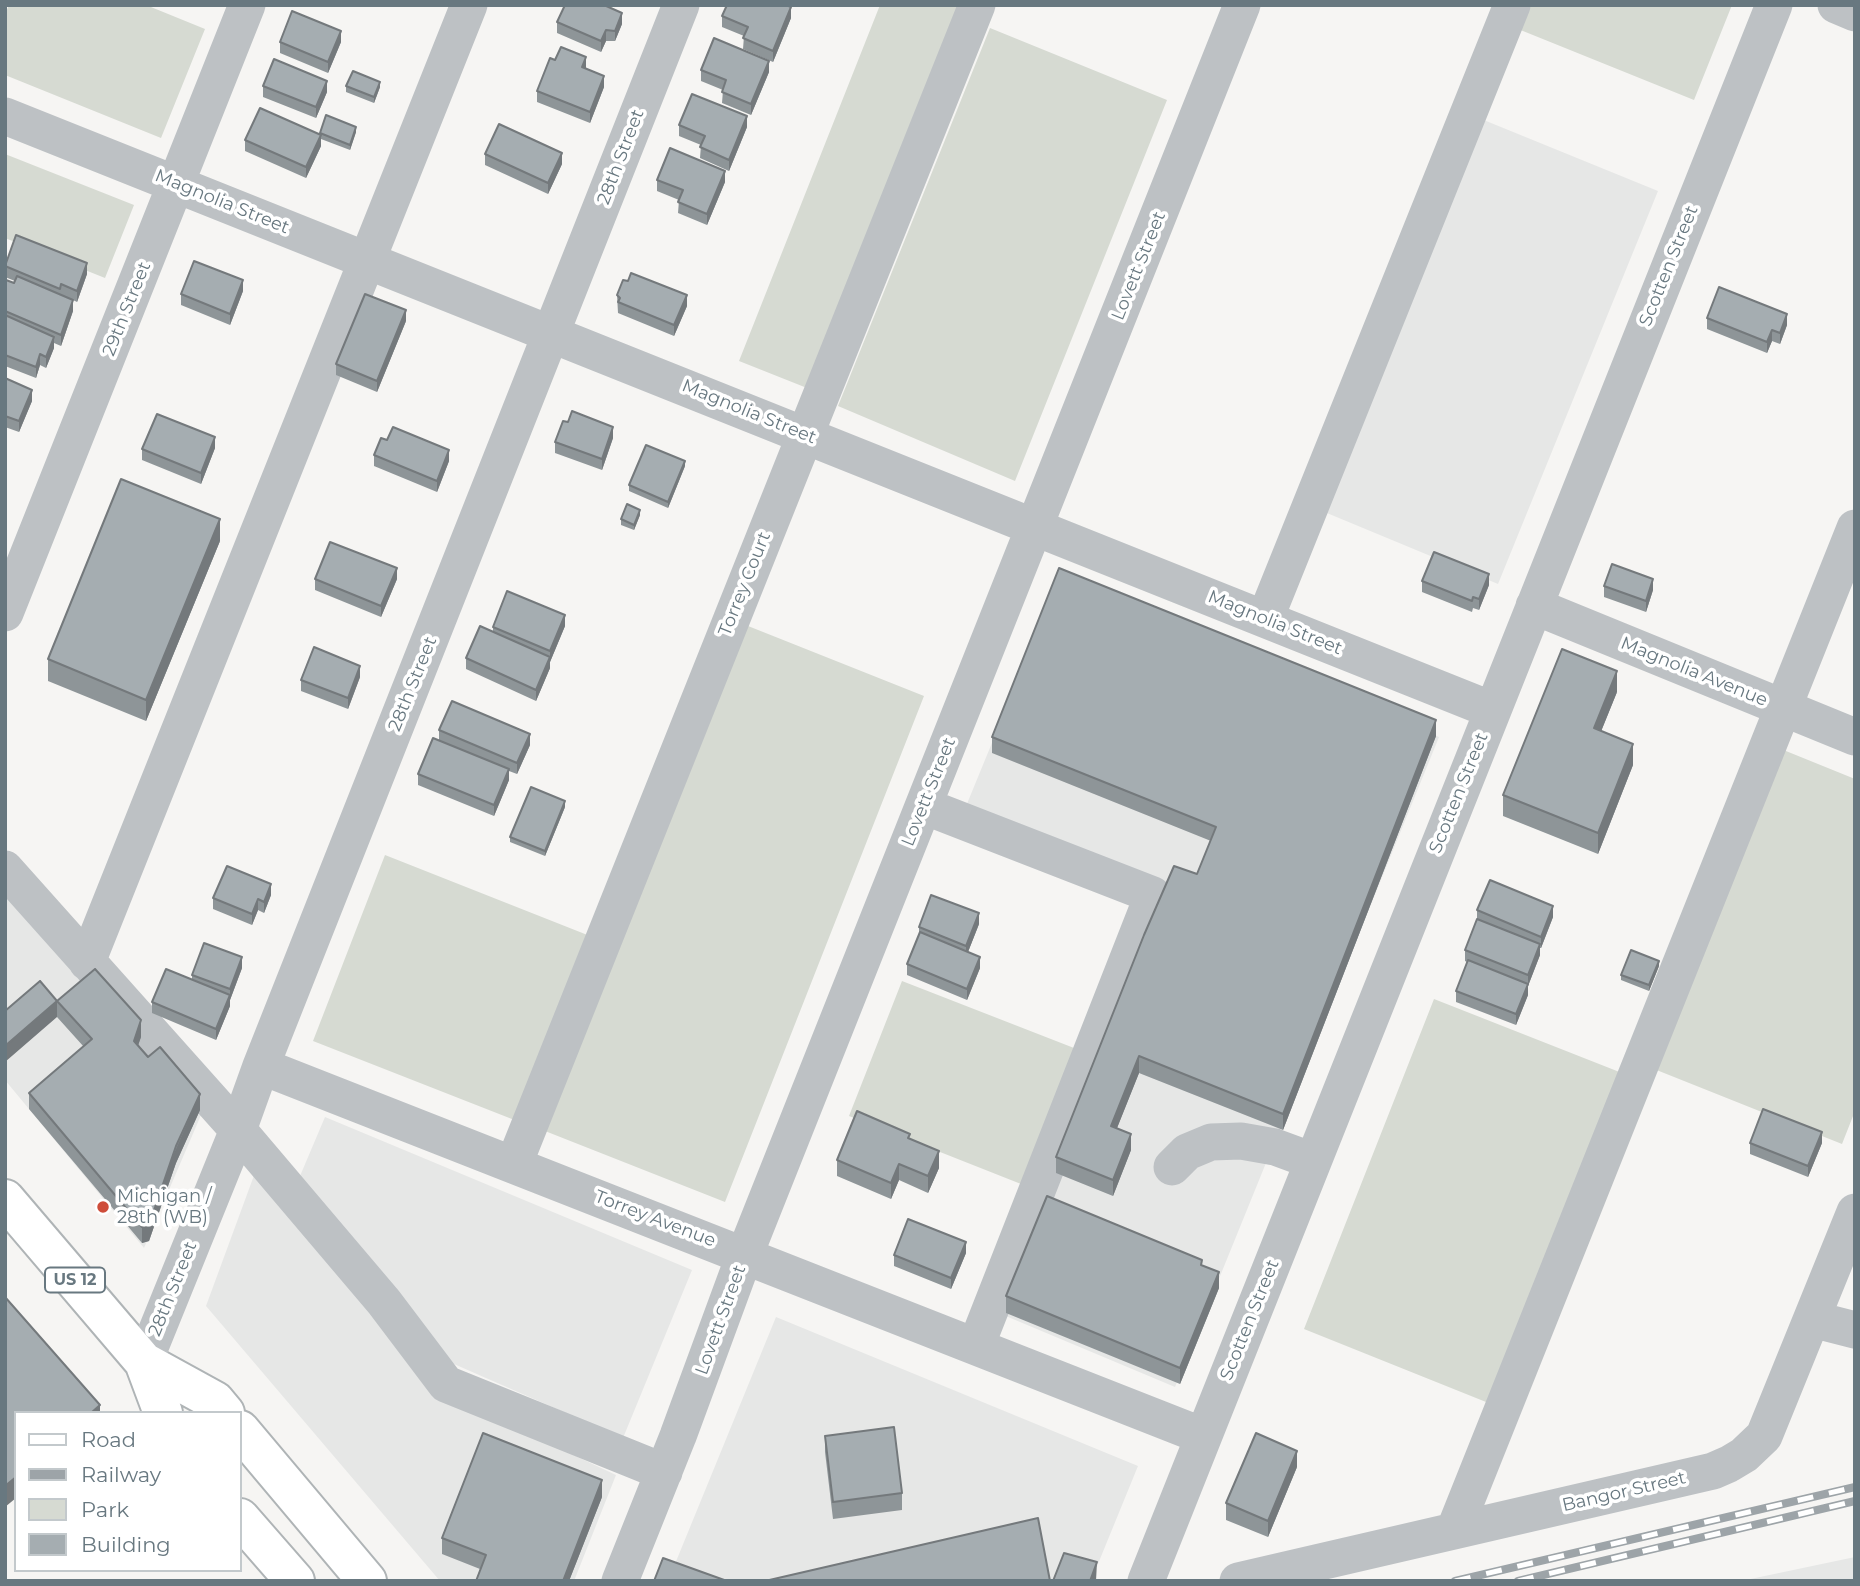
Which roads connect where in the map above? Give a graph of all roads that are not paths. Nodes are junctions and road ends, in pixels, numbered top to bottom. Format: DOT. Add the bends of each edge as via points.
graph roads {
  1 [pos="247,5"];
  2 [pos="469,5"];
  3 [pos="681,5"];
  4 [pos="977,5"];
  5 [pos="1242,5"];
  6 [pos="1512,5"];
  7 [pos="1774,5"];
  8 [pos="1836,5"];
  9 [pos="1855,13"];
  10 [pos="5,116"];
  11 [pos="177,184"];
  12 [pos="368,260"];
  13 [pos="552,333"];
  14 [pos="804,434"];
  15 [pos="1035,526"];
  16 [pos="1855,527"];
  17 [pos="1534,606"];
  18 [pos="5,613"];
  19 [pos="1265,619"];
  20 [pos="1784,708"];
  21 [pos="1492,710"];
  22 [pos="1855,737"];
  23 [pos="924,806"];
  24 [pos="5,869"];
  25 [pos="87,962"];
  26 [pos="261,1066"];
  27 [pos="238,1130"];
  28 [pos="1313,1161"];
  29 [pos="514,1164"];
  30 [pos="1172,1167"];
  31 [pos="5,1199"];
  32 [pos="1855,1212"];
  33 [pos="745,1254"];
  34 [pos="1812,1319"];
  35 [pos="1855,1330"];
  36 [pos="976,1346"];
  37 [pos="144,1362"];
  38 [pos="162,1411"];
  39 [pos="223,1411"];
  40 [pos="242,1432"];
  41 [pos="1203,1436"];
  42 [pos="664,1472"];
  43 [pos="242,1520"];
  44 [pos="1454,1531"];
  45 [pos="295,1581"];
  46 [pos="368,1581"];
  47 [pos="620,1581"];
  48 [pos="1146,1581"];
  49 [pos="1238,1581"];
  1 -- 11 [label="street, 29th Street"];
  2 -- 12 [label="street"];
  3 -- 13 [label="street, 28th Street"];
  4 -- 14 [label="street, Torrey Court"];
  5 -- 15 [label="street, Lovett Street"];
  6 -- 19 [label="street"];
  7 -- 17 [label="street, Scotten Street"];
  8 -- 9 [label="street"];
  10 -- 11 [label="street, Magnolia Street"];
  11 -- 12 [label="street, Magnolia Street"];
  11 -- 18 [label="street, 29th Street"];
  12 -- 13 [label="street, Magnolia Street"];
  12 -- 25 [label="street"];
  13 -- 14 [label="street, Magnolia Street"];
  13 -- 26 [label="street, 28th Street"];
  14 -- 15 [label="street, Magnolia Street"];
  14 -- 29 [label="street, Torrey Court"];
  15 -- 19 [label="street, Magnolia Street"];
  15 -- 23 [label="street, Lovett Street"];
  16 -- 20 [label="street"];
  17 -- 20 [label="street, Magnolia Avenue"];
  17 -- 21 [label="street, Scotten Street"];
  19 -- 21 [label="street, Magnolia Street"];
  20 -- 22 [label="street, Magnolia Avenue"];
  20 -- 44 [label="street"];
  21 -- 28 [label="street, Scotten Street"];
  23 -- 33 [label="street, Lovett Street"];
  23 -- 36 [label="street" via="1153,895"];
  24 -- 25 [label="street"];
  25 -- 27 [label="street"];
  26 -- 27 [label="street, 28th Street"];
  26 -- 29 [label="street, Torrey Avenue"];
  27 -- 37 [label="street, 28th Street"];
  27 -- 42 [label="street" via="384,1302 446,1384"];
  28 -- 30 [label="street" via="1275,1147 1211,1142 1187,1152"];
  28 -- 41 [label="street, Scotten Street"];
  29 -- 33 [label="street, Torrey Avenue"];
  31 -- 37 [label="main road, US 12"];
  32 -- 34 [label="street, Bangor Street"];
  33 -- 36 [label="street, Torrey Avenue"];
  33 -- 42 [label="street, Lovett Street"];
  34 -- 35 [label="street"];
  34 -- 44 [label="street, Bangor Street" via="1764,1436 1729,1464"];
  36 -- 41 [label="street, Torrey Avenue"];
  37 -- 38 [label="main road, US 12"];
  37 -- 39 [label="main road, US 12" via="215,1401"];
  40 -- 46 [label="main road"];
  41 -- 48 [label="street, Scotten Street"];
  42 -- 47 [label="street, Lovett Street"];
  43 -- 45 [label="main road"];
  44 -- 49 [label="street, Bangor Street"];
}
